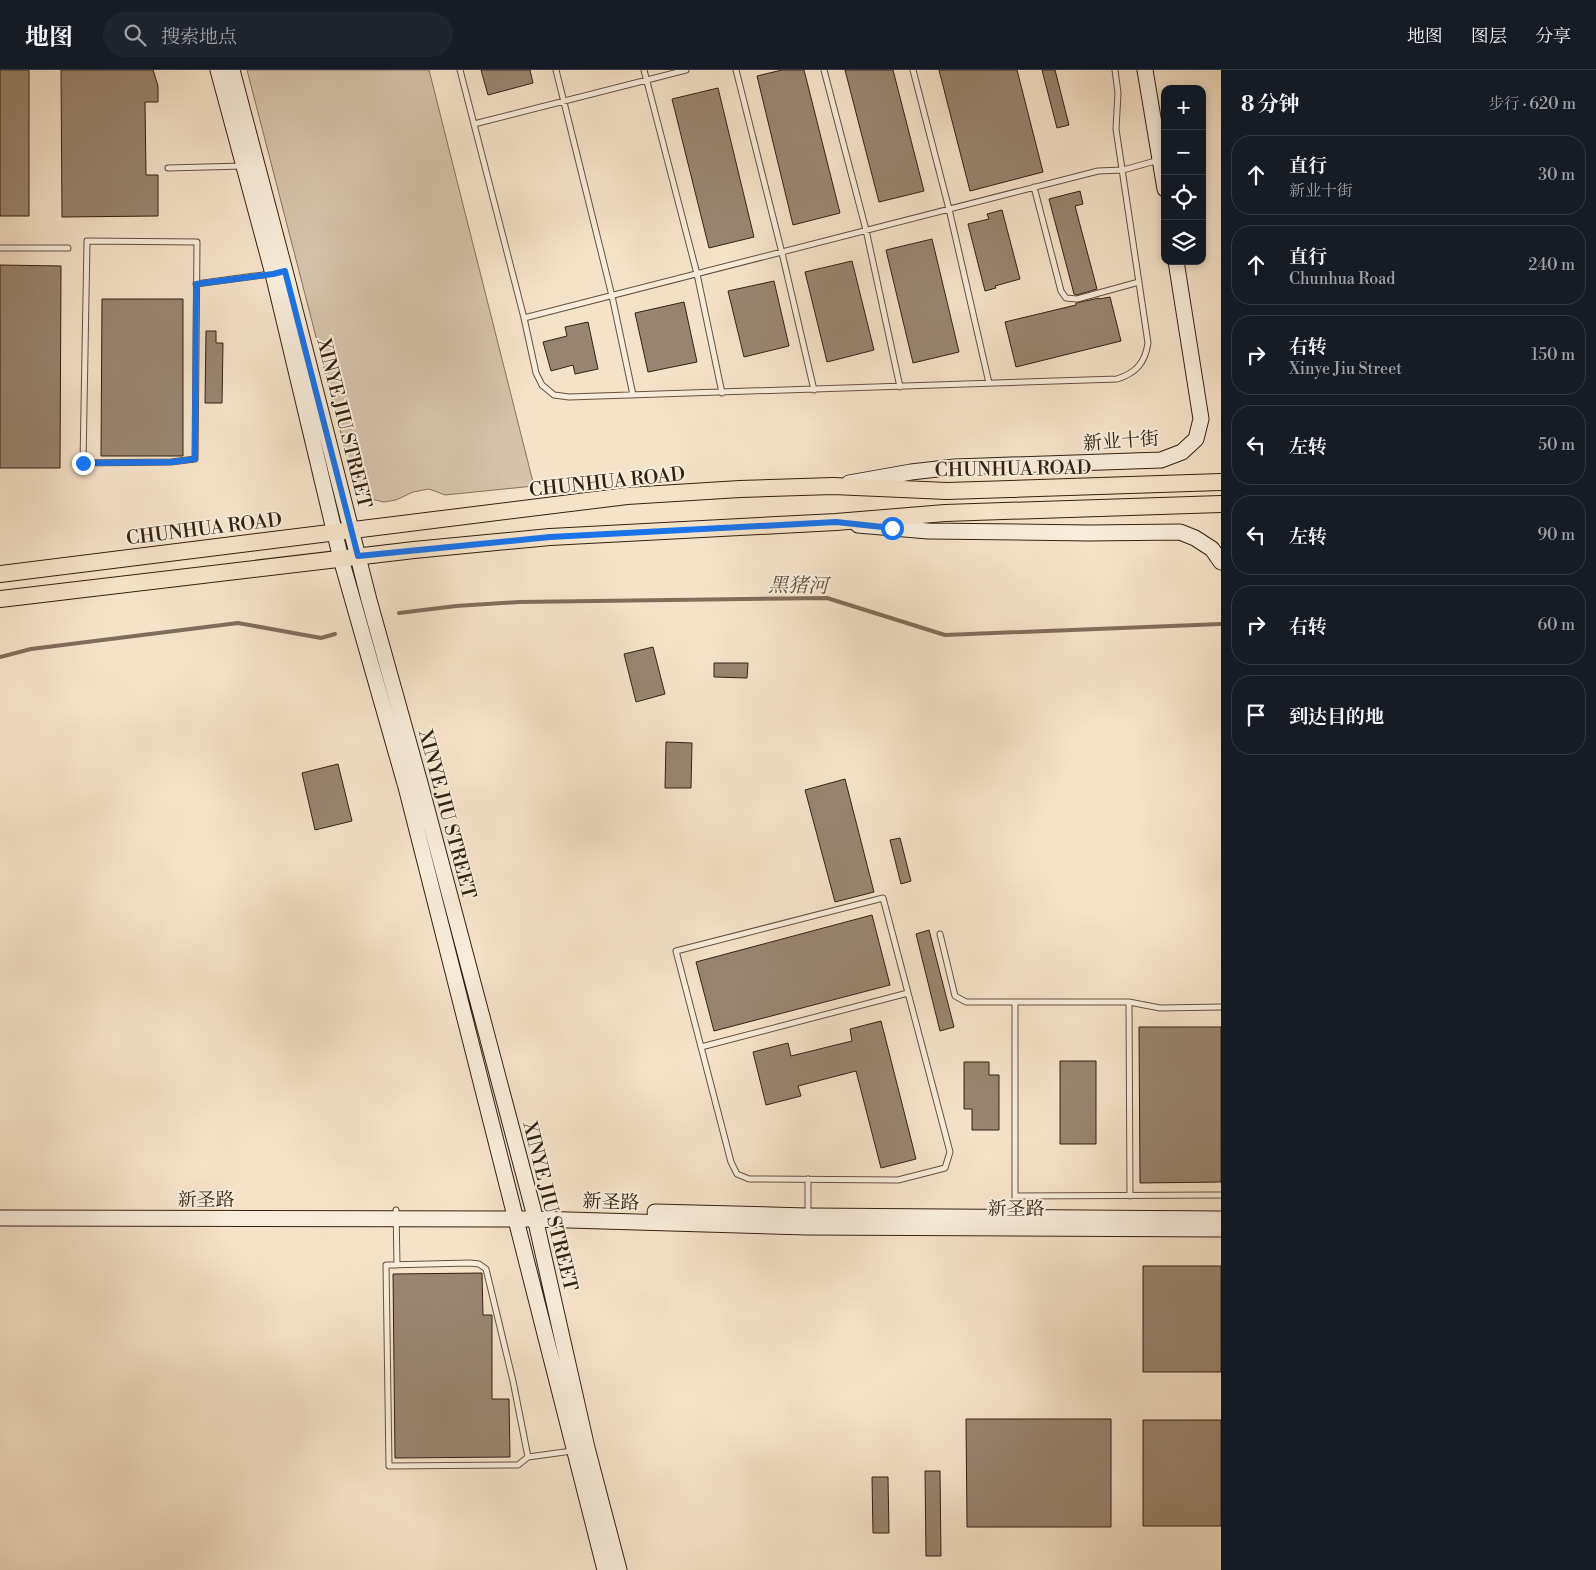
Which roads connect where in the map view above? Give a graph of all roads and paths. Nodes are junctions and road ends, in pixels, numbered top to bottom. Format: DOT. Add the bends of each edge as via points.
graph roads {
  1 [pos="218,70"];
  2 [pos="232,70"];
  3 [pos="460,70"];
  4 [pos="556,70"];
  5 [pos="644,70"];
  6 [pos="686,70"];
  7 [pos="736,70"];
  8 [pos="824,70"];
  9 [pos="913,70"];
  10 [pos="1115,70"];
  11 [pos="1145,70"];
  12 [pos="647,80"];
  13 [pos="564,101"];
  14 [pos="474,124"];
  15 [pos="1160,160"];
  16 [pos="249,164"];
  17 [pos="168,168"];
  18 [pos="1124,170"];
  19 [pos="1163,175"];
  20 [pos="1034,187"];
  21 [pos="949,209"];
  22 [pos="866,230"];
  23 [pos="0,248"];
  24 [pos="68,248"];
  25 [pos="782,253"];
  26 [pos="1177,265"];
  27 [pos="279,272"];
  28 [pos="697,274"];
  29 [pos="1140,282"];
  30 [pos="196,284"];
  31 [pos="612,296"];
  32 [pos="524,318"];
  33 [pos="989,383"];
  34 [pos="900,386"];
  35 [pos="814,390"];
  36 [pos="722,393"];
  37 [pos="633,395"];
  38 [pos="1221,482"];
  39 [pos="833,486"];
  40 [pos="1221,504"];
  41 [pos="836,522"];
  42 [pos="352,530"];
  43 [pos="335,532"];
  44 [pos="358,556"];
  45 [pos="342,559"];
  46 [pos="1221,562"];
  47 [pos="0,574"];
  48 [pos="0,599"];
  49 [pos="940,934"];
  50 [pos="908,993"];
  51 [pos="1014,1002"];
  52 [pos="1129,1002"];
  53 [pos="1221,1007"];
  54 [pos="701,1046"];
  55 [pos="808,1179"];
  56 [pos="1221,1195"];
  57 [pos="1015,1196"];
  58 [pos="1130,1196"];
  59 [pos="0,1209"];
  60 [pos="515,1214"];
  61 [pos="534,1214"];
  62 [pos="397,1215"];
  63 [pos="0,1218"];
  64 [pos="1221,1219"];
  65 [pos="808,1222"];
  66 [pos="1015,1223"];
  67 [pos="1221,1229"];
  68 [pos="397,1265"];
  69 [pos="581,1449"];
  70 [pos="528,1457"];
  71 [pos="605,1570"];
  72 [pos="619,1570"];
  1 -- 16 [label="street, XINYE JIU STREET"];
  2 -- 16 [label="street, XINYE JIU STREET"];
  3 -- 14 [label="lane"];
  4 -- 13 [label="lane"];
  5 -- 12 [label="lane"];
  6 -- 12 [label="lane"];
  7 -- 25 [label="lane"];
  8 -- 22 [label="lane"];
  9 -- 21 [label="lane"];
  10 -- 18 [label="lane" via="1118,93 1116,129"];
  11 -- 15 [label="street"];
  12 -- 13 [label="lane"];
  12 -- 28 [label="lane"];
  13 -- 14 [label="lane"];
  13 -- 31 [label="lane"];
  14 -- 32 [label="lane"];
  15 -- 18 [label="lane"];
  15 -- 19 [label="street"];
  16 -- 17 [label="lane"];
  16 -- 27 [label="street, XINYE JIU STREET"];
  18 -- 20 [label="lane" via="1098,171"];
  18 -- 29 [label="lane"];
  20 -- 21 [label="lane"];
  20 -- 29 [label="lane" via="1061,291 1066,298 1077,299"];
  21 -- 22 [label="lane"];
  21 -- 33 [label="lane"];
  22 -- 25 [label="lane"];
  22 -- 34 [label="lane"];
  23 -- 24 [label="lane"];
  25 -- 28 [label="lane"];
  25 -- 35 [label="lane"];
  26 -- 39 [label="street, 新业十街" via="1201,419 1196,439 1182,452 1161,460 954,467"];
  27 -- 30 [label="lane"];
  27 -- 42 [label="street, XINYE JIU STREET"];
  27 -- 43 [label="street, XINYE JIU STREET"];
  28 -- 31 [label="lane"];
  28 -- 36 [label="lane"];
  29 -- 33 [label="lane" via="1148,343 1140,366 1129,375 1117,379"];
  30 -- 30 [label="lane" via="197,242 87,241 83,463 195,459"];
  31 -- 32 [label="lane"];
  31 -- 37 [label="lane"];
  32 -- 37 [label="lane" via="536,373 542,385 554,394 569,397"];
  33 -- 34 [label="lane"];
  34 -- 35 [label="lane"];
  35 -- 36 [label="lane"];
  36 -- 37 [label="lane"];
  38 -- 39 [label="main road, CHUNHUA ROAD" via="947,491"];
  39 -- 42 [label="main road, CHUNHUA ROAD" via="627,496"];
  40 -- 41 [label="main road" via="945,513"];
  41 -- 44 [label="main road" via="550,537"];
  41 -- 46 [label="street" via="928,531 1180,532 1212,548"];
  42 -- 43 [label="main road, CHUNHUA ROAD"];
  42 -- 44 [label="street, XINYE JIU STREET"];
  43 -- 45 [label="street, XINYE JIU STREET"];
  43 -- 47 [label="main road, CHUNHUA ROAD"];
  44 -- 45 [label="main road"];
  44 -- 61 [label="street, XINYE JIU STREET"];
  45 -- 48 [label="main road"];
  45 -- 60 [label="street, XINYE JIU STREET" via="406,787"];
  49 -- 51 [label="lane" via="955,996 966,1002"];
  50 -- 54 [label="lane"];
  50 -- 54 [label="lane" via="883,898 676,951"];
  50 -- 55 [label="lane" via="950,1152 945,1168 898,1180"];
  51 -- 52 [label="lane"];
  51 -- 57 [label="lane"];
  52 -- 53 [label="lane" via="1160,1008"];
  52 -- 58 [label="lane"];
  54 -- 55 [label="lane" via="731,1162 737,1174 749,1178"];
  55 -- 65 [label="lane"];
  56 -- 58 [label="lane"];
  57 -- 58 [label="lane"];
  57 -- 66 [label="lane"];
  59 -- 62 [label="street, 新圣路"];
  60 -- 61 [label="street, 新圣路"];
  60 -- 62 [label="street, 新圣路"];
  60 -- 69 [label="street, XINYE JIU STREET"];
  61 -- 65 [label="street, 新圣路"];
  61 -- 69 [label="street, XINYE JIU STREET"];
  62 -- 63 [label="street, 新圣路"];
  62 -- 68 [label="lane"];
  64 -- 66 [label="street, 新圣路"];
  65 -- 66 [label="street, 新圣路"];
  66 -- 67 [label="street, 新圣路"];
  68 -- 70 [label="lane" via="470,1263 486,1269 514,1381"];
  68 -- 70 [label="lane" via="386,1265 389,1466 518,1465"];
  69 -- 70 [label="lane"];
  69 -- 71 [label="street, XINYE JIU STREET"];
  69 -- 72 [label="street, XINYE JIU STREET"];
}
